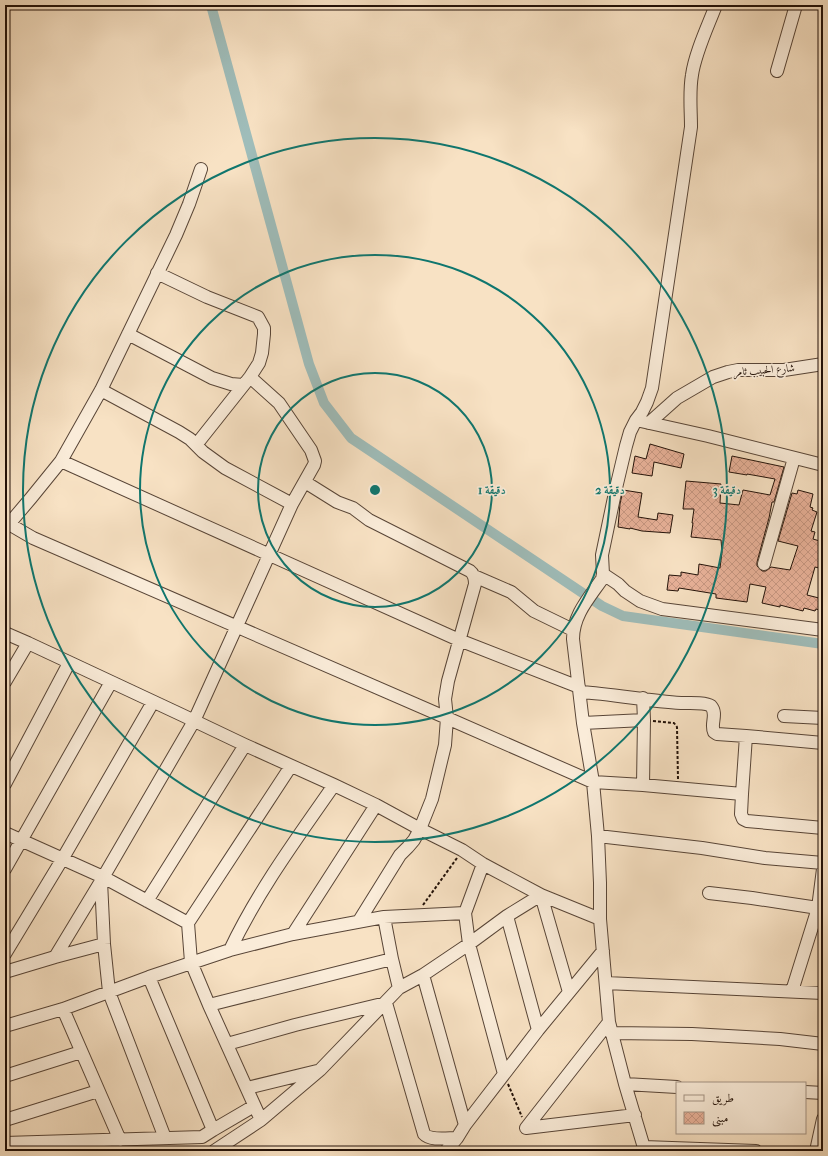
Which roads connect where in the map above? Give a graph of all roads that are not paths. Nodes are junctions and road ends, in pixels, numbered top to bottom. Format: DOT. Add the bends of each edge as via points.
graph roads {
  1 [pos="716,5"];
  2 [pos="796,5"];
  3 [pos="777,71"];
  4 [pos="201,169"];
  5 [pos="157,273"];
  6 [pos="128,334"];
  7 [pos="823,364"];
  8 [pos="247,381"];
  9 [pos="101,390"];
  10 [pos="636,420"];
  11 [pos="649,423"];
  12 [pos="196,445"];
  13 [pos="794,458"];
  14 [pos="60,461"];
  15 [pos="823,465"];
  16 [pos="304,482"];
  17 [pos="292,504"];
  18 [pos="7,525"];
  19 [pos="269,554"];
  20 [pos="764,564"];
  21 [pos="474,576"];
  22 [pos="603,576"];
  23 [pos="237,627"];
  24 [pos="573,630"];
  25 [pos="823,630"];
  26 [pos="5,633"];
  27 [pos="459,640"];
  28 [pos="28,643"];
  29 [pos="68,663"];
  30 [pos="5,682"];
  31 [pos="110,682"];
  32 [pos="580,690"];
  33 [pos="642,698"];
  34 [pos="153,702"];
  35 [pos="784,716"];
  36 [pos="447,718"];
  37 [pos="823,718"];
  38 [pos="644,720"];
  39 [pos="194,721"];
  40 [pos="583,723"];
  41 [pos="746,736"];
  42 [pos="823,743"];
  43 [pos="245,745"];
  44 [pos="291,766"];
  45 [pos="593,782"];
  46 [pos="5,784"];
  47 [pos="334,785"];
  48 [pos="643,785"];
  49 [pos="742,794"];
  50 [pos="376,806"];
  51 [pos="823,828"];
  52 [pos="420,829"];
  53 [pos="5,833"];
  54 [pos="598,836"];
  55 [pos="22,840"];
  56 [pos="63,858"];
  57 [pos="823,863"];
  58 [pos="484,864"];
  59 [pos="5,869"];
  60 [pos="823,869"];
  61 [pos="102,879"];
  62 [pos="709,893"];
  63 [pos="541,895"];
  64 [pos="147,901"];
  65 [pos="818,908"];
  66 [pos="465,913"];
  67 [pos="507,916"];
  68 [pos="384,917"];
  69 [pos="600,919"];
  70 [pos="359,921"];
  71 [pos="188,923"];
  72 [pos="293,934"];
  73 [pos="104,944"];
  74 [pos="469,944"];
  75 [pos="230,950"];
  76 [pos="603,951"];
  77 [pos="5,954"];
  78 [pos="55,957"];
  79 [pos="392,959"];
  80 [pos="191,962"];
  81 [pos="5,972"];
  82 [pos="423,975"];
  83 [pos="149,977"];
  84 [pos="606,983"];
  85 [pos="399,988"];
  86 [pos="792,991"];
  87 [pos="109,992"];
  88 [pos="569,992"];
  89 [pos="823,993"];
  90 [pos="386,1003"];
  91 [pos="209,1005"];
  92 [pos="63,1009"];
  93 [pos="5,1026"];
  94 [pos="610,1028"];
  95 [pos="538,1030"];
  96 [pos="226,1044"];
  97 [pos="823,1044"];
  98 [pos="81,1052"];
  99 [pos="320,1070"];
  100 [pos="504,1074"];
  101 [pos="5,1076"];
  102 [pos="625,1084"];
  103 [pos="676,1087"];
  104 [pos="247,1088"];
  105 [pos="98,1091"];
  106 [pos="806,1092"];
  107 [pos="823,1093"];
  108 [pos="254,1106"];
  109 [pos="635,1115"];
  110 [pos="823,1119"];
  111 [pos="5,1120"];
  112 [pos="261,1120"];
  113 [pos="464,1125"];
  114 [pos="213,1130"];
  115 [pos="202,1137"];
  116 [pos="165,1138"];
  117 [pos="457,1138"];
  118 [pos="120,1140"];
  119 [pos="5,1143"];
  120 [pos="645,1149"];
  121 [pos="208,1151"];
  122 [pos="214,1151"];
  123 [pos="446,1151"];
  124 [pos="756,1151"];
  125 [pos="816,1151"];
  1 -- 10 [label="street" via="694,64 690,99 691,127 652,388 645,407"];
  2 -- 3 [label="street"];
  4 -- 5 [label="street" via="176,235"];
  5 -- 6 [label="street"];
  5 -- 8 [label="street" via="258,318 264,328 262,353 259,363"];
  6 -- 8 [label="street" via="212,378 231,384"];
  6 -- 9 [label="street"];
  7 -- 11 [label="street, شارع الحبيب ثامر" via="784,370 738,370 713,377 677,398"];
  8 -- 12 [label="street"];
  8 -- 16 [label="street" via="279,403 311,450 314,465"];
  9 -- 12 [label="street" via="160,421"];
  9 -- 14 [label="street"];
  10 -- 11 [label="street"];
  10 -- 22 [label="street" via="626,446 602,554"];
  11 -- 13 [label="street"];
  12 -- 17 [label="street" via="224,468"];
  13 -- 15 [label="street"];
  13 -- 20 [label="street"];
  14 -- 18 [label="street"];
  14 -- 19 [label="street"];
  16 -- 17 [label="street"];
  16 -- 21 [label="street" via="337,502 353,508 369,520 470,571"];
  17 -- 19 [label="street"];
  18 -- 23 [label="street"];
  19 -- 23 [label="street"];
  19 -- 27 [label="street"];
  21 -- 24 [label="street" via="511,592 534,611"];
  21 -- 27 [label="street" via="475,584"];
  22 -- 24 [label="street" via="581,610"];
  22 -- 25 [label="street" via="640,601 662,609"];
  23 -- 36 [label="street"];
  23 -- 39 [label="street"];
  24 -- 32 [label="street"];
  26 -- 28 [label="street"];
  27 -- 32 [label="street"];
  27 -- 36 [label="street" via="446,694"];
  28 -- 29 [label="street"];
  28 -- 30 [label="street"];
  29 -- 31 [label="street"];
  29 -- 46 [label="street"];
  31 -- 34 [label="street"];
  31 -- 55 [label="street"];
  32 -- 33 [label="street"];
  32 -- 40 [label="street"];
  33 -- 38 [label="street"];
  33 -- 41 [label="street" via="708,704 714,711 714,732"];
  34 -- 39 [label="street"];
  34 -- 56 [label="street"];
  35 -- 37 [label="street"];
  36 -- 45 [label="street"];
  36 -- 52 [label="street" via="439,773"];
  38 -- 40 [label="street"];
  38 -- 48 [label="street"];
  39 -- 43 [label="street"];
  39 -- 61 [label="street"];
  40 -- 45 [label="street"];
  41 -- 42 [label="street"];
  41 -- 49 [label="street"];
  43 -- 44 [label="street"];
  43 -- 64 [label="street"];
  44 -- 47 [label="street"];
  44 -- 71 [label="street"];
  45 -- 48 [label="street"];
  45 -- 54 [label="street"];
  47 -- 50 [label="street"];
  47 -- 75 [label="street" via="244,920"];
  48 -- 49 [label="street"];
  49 -- 51 [label="street" via="743,820"];
  50 -- 52 [label="street"];
  50 -- 72 [label="street"];
  52 -- 58 [label="street"];
  52 -- 70 [label="street" via="400,855"];
  53 -- 55 [label="street"];
  54 -- 57 [label="street"];
  54 -- 69 [label="street"];
  55 -- 56 [label="street"];
  55 -- 59 [label="street"];
  56 -- 61 [label="street"];
  56 -- 77 [label="street"];
  58 -- 63 [label="street"];
  58 -- 66 [label="street"];
  60 -- 65 [label="street"];
  61 -- 64 [label="street"];
  61 -- 73 [label="street"];
  61 -- 78 [label="street"];
  62 -- 65 [label="street"];
  63 -- 67 [label="street"];
  63 -- 69 [label="street"];
  63 -- 88 [label="street"];
  64 -- 71 [label="street"];
  65 -- 86 [label="street"];
  66 -- 68 [label="street"];
  66 -- 74 [label="street"];
  67 -- 74 [label="street"];
  67 -- 95 [label="street"];
  68 -- 70 [label="street"];
  68 -- 79 [label="street"];
  69 -- 76 [label="street"];
  70 -- 72 [label="street"];
  71 -- 80 [label="street"];
  72 -- 75 [label="street"];
  73 -- 78 [label="street"];
  73 -- 87 [label="street"];
  74 -- 82 [label="street"];
  74 -- 100 [label="street"];
  75 -- 80 [label="street"];
  76 -- 84 [label="street"];
  76 -- 88 [label="street"];
  78 -- 81 [label="street"];
  79 -- 85 [label="street"];
  79 -- 91 [label="street"];
  80 -- 83 [label="street"];
  80 -- 91 [label="street"];
  82 -- 85 [label="street"];
  82 -- 113 [label="street"];
  83 -- 87 [label="street"];
  83 -- 114 [label="street"];
  84 -- 86 [label="street"];
  84 -- 94 [label="street"];
  85 -- 90 [label="street"];
  86 -- 89 [label="street"];
  87 -- 92 [label="street"];
  87 -- 116 [label="street"];
  88 -- 95 [label="street"];
  90 -- 96 [label="street"];
  90 -- 99 [label="street"];
  90 -- 117 [label="street" via="424,1134 431,1138"];
  91 -- 96 [label="street"];
  92 -- 93 [label="street"];
  92 -- 98 [label="street"];
  94 -- 97 [label="street"];
  94 -- 102 [label="street"];
  94 -- 109 [label="street" via="526,1128"];
  95 -- 100 [label="street"];
  96 -- 104 [label="street"];
  98 -- 101 [label="street"];
  98 -- 105 [label="street"];
  99 -- 104 [label="street"];
  99 -- 112 [label="street"];
  100 -- 113 [label="street"];
  102 -- 103 [label="street"];
  102 -- 109 [label="street"];
  104 -- 108 [label="street"];
  105 -- 111 [label="street"];
  105 -- 118 [label="street"];
  106 -- 107 [label="street"];
  108 -- 112 [label="street"];
  108 -- 114 [label="street"];
  109 -- 120 [label="street"];
  110 -- 125 [label="street"];
  112 -- 122 [label="street"];
  113 -- 117 [label="street"];
  114 -- 115 [label="street"];
  115 -- 116 [label="street"];
  115 -- 121 [label="street"];
  116 -- 118 [label="street"];
  117 -- 123 [label="street"];
  118 -- 119 [label="street"];
  120 -- 124 [label="street"];
}
